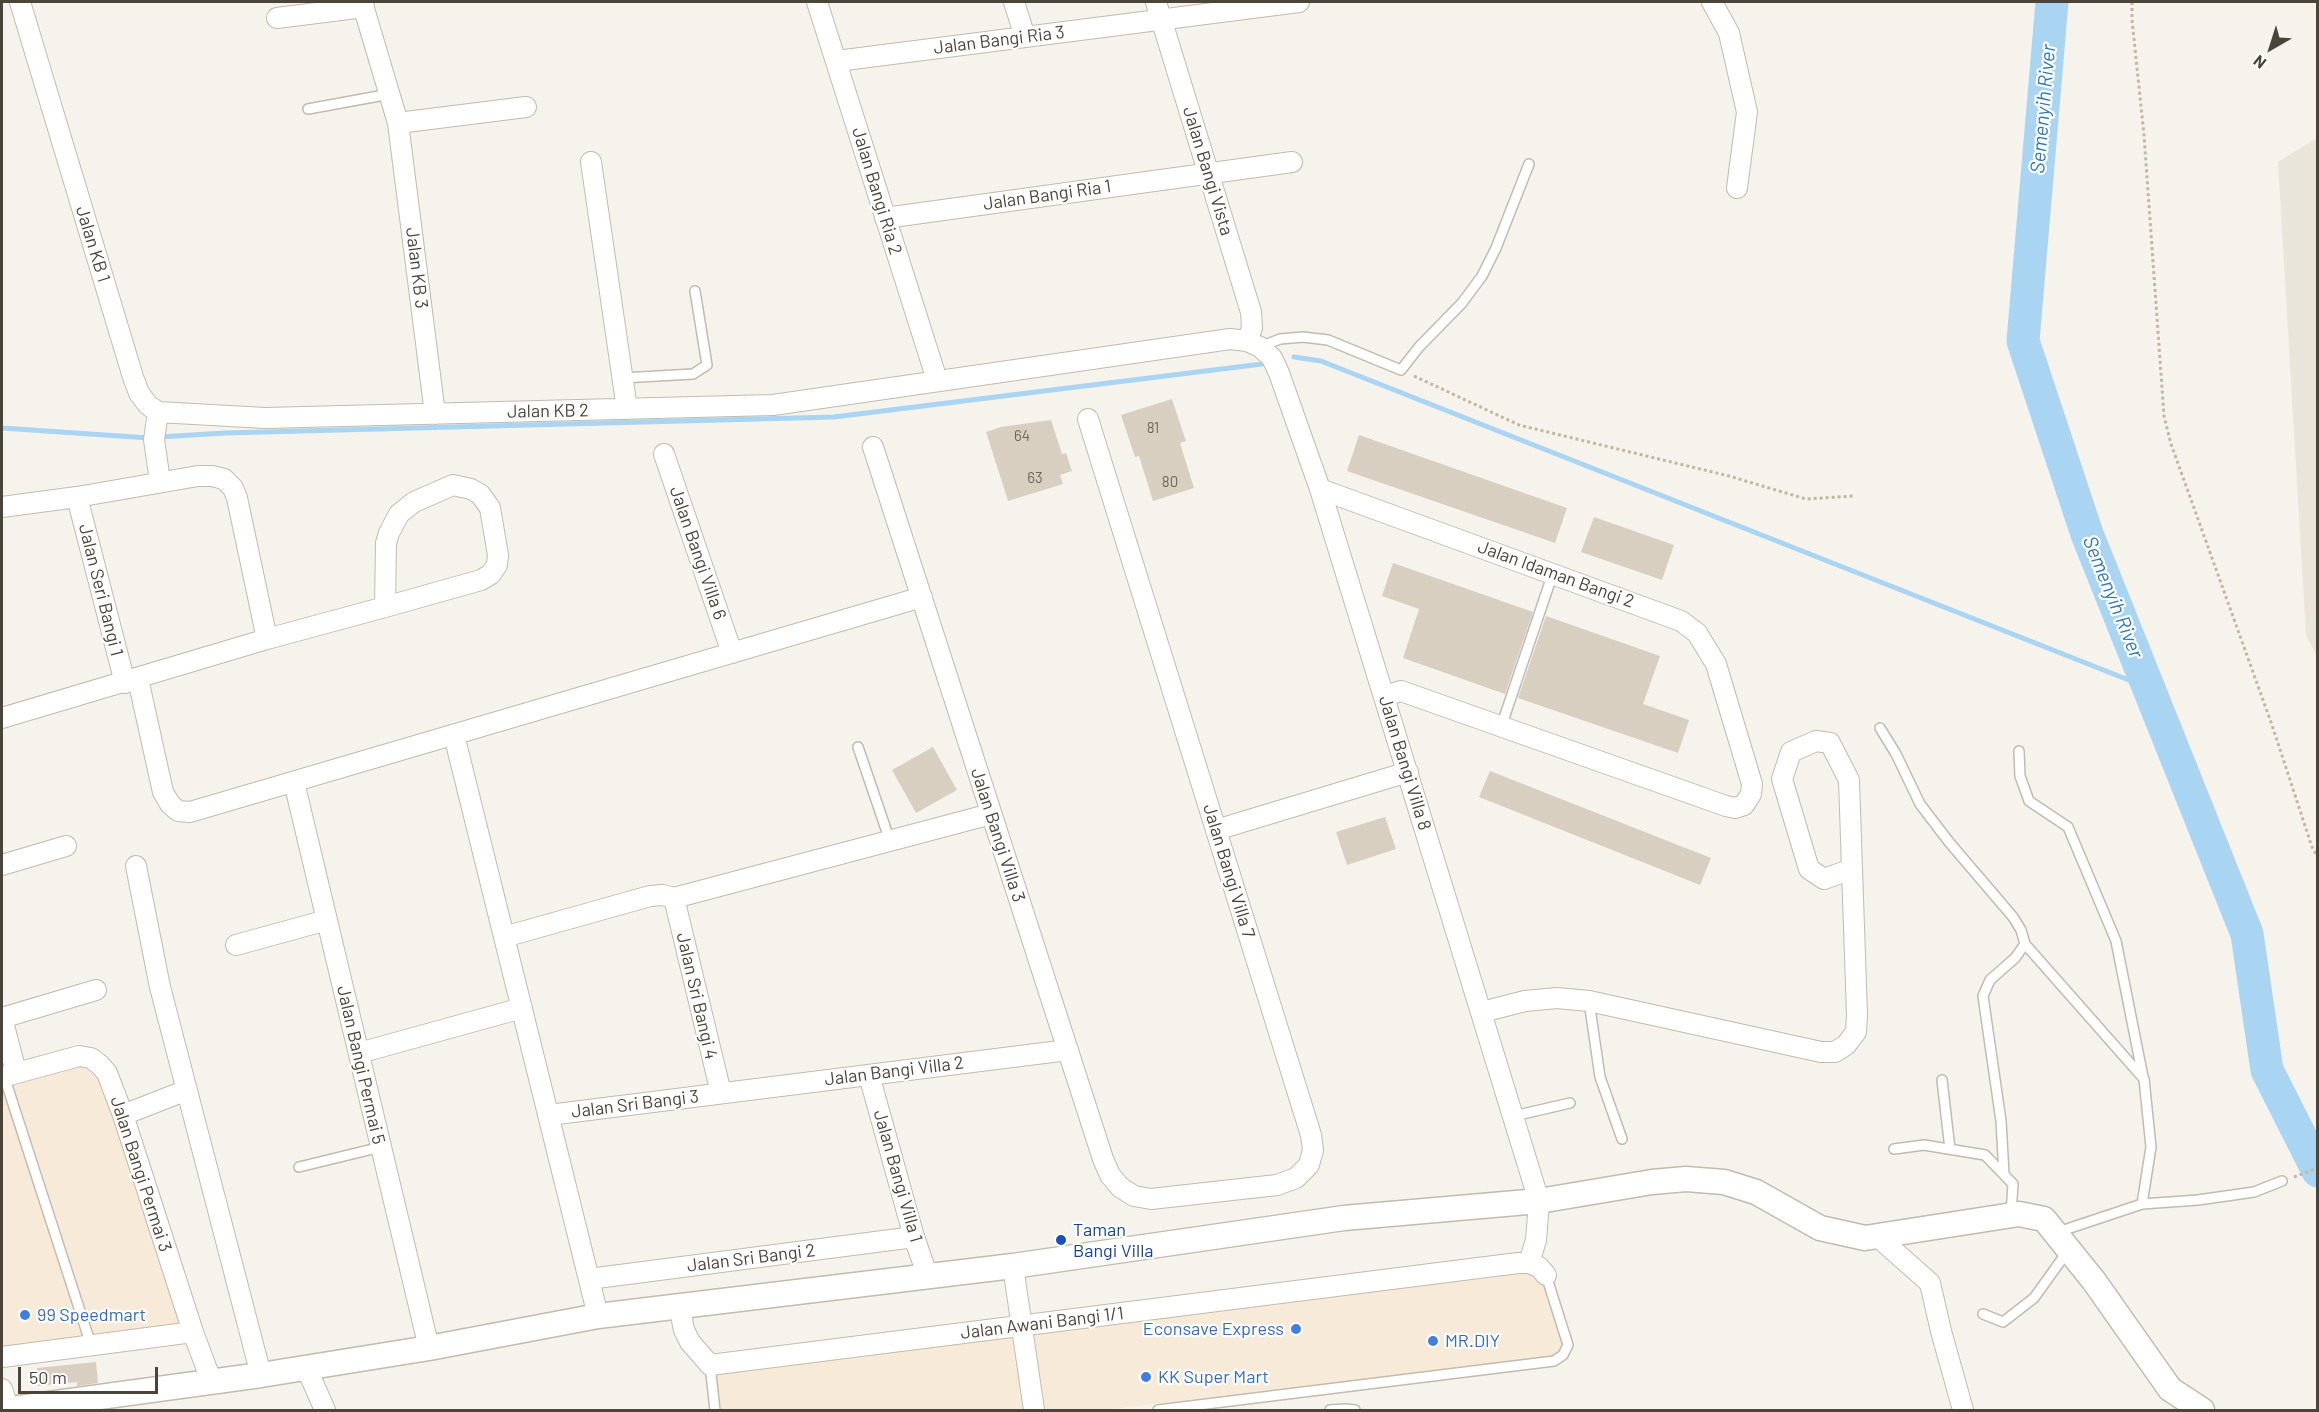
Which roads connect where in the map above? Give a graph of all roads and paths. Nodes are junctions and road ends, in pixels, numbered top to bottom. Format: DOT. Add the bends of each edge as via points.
graph roads {
  1 [pos="20,2"];
  2 [pos="817,2"];
  3 [pos="1014,2"];
  4 [pos="1299,2"];
  5 [pos="1712,2"];
  6 [pos="2132,2"];
  7 [pos="363,4"];
  8 [pos="1159,10"];
  9 [pos="277,18"];
  10 [pos="1025,37"];
  11 [pos="837,61"];
  12 [pos="390,94"];
  13 [pos="526,107"];
  14 [pos="308,109"];
  15 [pos="398,123"];
  16 [pos="591,162"];
  17 [pos="1292,162"];
  18 [pos="1529,164"];
  19 [pos="1208,173"];
  20 [pos="1737,188"];
  21 [pos="885,218"];
  22 [pos="695,291"];
  23 [pos="1253,344"];
  24 [pos="1401,370"];
  25 [pos="622,378"];
  26 [pos="937,380"];
  27 [pos="627,409"];
  28 [pos="435,414"];
  29 [pos="1088,419"];
  30 [pos="155,427"];
  31 [pos="873,447"];
  32 [pos="664,454"];
  33 [pos="160,481"];
  34 [pos="1320,489"];
  35 [pos="1854,496"];
  36 [pos="77,497"];
  37 [pos="2,507"];
  38 [pos="1553,573"];
  39 [pos="922,597"];
  40 [pos="384,607"];
  41 [pos="267,639"];
  42 [pos="732,653"];
  43 [pos="131,681"];
  44 [pos="1385,696"];
  45 [pos="2,718"];
  46 [pos="1501,726"];
  47 [pos="1880,728"];
  48 [pos="454,735"];
  49 [pos="858,747"];
  50 [pos="2019,750"];
  51 [pos="1408,772"];
  52 [pos="294,782"];
  53 [pos="991,814"];
  54 [pos="1216,830"];
  55 [pos="890,841"];
  56 [pos="66,846"];
  57 [pos="2318,857"];
  58 [pos="2,865"];
  59 [pos="136,866"];
  60 [pos="1852,869"];
  61 [pos="674,898"];
  62 [pos="327,920"];
  63 [pos="504,937"];
  64 [pos="2025,944"];
  65 [pos="236,945"];
  66 [pos="96,990"];
  67 [pos="1589,1001"];
  68 [pos="522,1008"];
  69 [pos="1482,1012"];
  70 [pos="2,1018"];
  71 [pos="1068,1050"];
  72 [pos="359,1053"];
  73 [pos="7,1075"];
  74 [pos="869,1075"];
  75 [pos="2144,1079"];
  76 [pos="1942,1080"];
  77 [pos="187,1090"];
  78 [pos="721,1094"];
  79 [pos="1570,1103"];
  80 [pos="123,1115"];
  81 [pos="549,1115"];
  82 [pos="1514,1116"];
  83 [pos="1622,1139"];
  84 [pos="381,1148"];
  85 [pos="1894,1149"];
  86 [pos="1950,1149"];
  87 [pos="299,1167"];
  88 [pos="2318,1168"];
  89 [pos="2004,1174"];
  90 [pos="2282,1181"];
  91 [pos="1151,1199"];
  92 [pos="1539,1201"];
  93 [pos="2142,1204"];
  94 [pos="2012,1207"];
  95 [pos="1877,1236"];
  96 [pos="914,1237"];
  97 [pos="2062,1241"];
  98 [pos="1529,1263"];
  99 [pos="1013,1266"];
  100 [pos="1546,1275"];
  101 [pos="928,1277"];
  102 [pos="589,1279"];
  103 [pos="679,1305"];
  104 [pos="1983,1314"];
  105 [pos="598,1316"];
  106 [pos="1023,1325"];
  107 [pos="193,1332"];
  108 [pos="90,1346"];
  109 [pos="429,1348"];
  110 [pos="2,1357"];
  111 [pos="710,1365"];
  112 [pos="306,1367"];
  113 [pos="261,1375"];
  114 [pos="212,1383"];
  115 [pos="2,1389"];
  116 [pos="7,1410"];
  117 [pos="325,1410"];
  118 [pos="715,1410"];
  119 [pos="1034,1410"];
  120 [pos="1158,1410"];
  121 [pos="1330,1410"];
  122 [pos="1355,1410"];
  123 [pos="1963,1410"];
  124 [pos="2202,1410"];
  1 -- 30 [label="street, Jalan KB 1" via="133,377"];
  2 -- 11 [label="street, Jalan Bangi Ria 2"];
  3 -- 10 [label="street"];
  4 -- 8 [label="street, Jalan Bangi Ria 3"];
  5 -- 20 [label="street" via="1729,33 1747,112"];
  6 -- 57 [label="path" via="2164,416"];
  7 -- 9 [label="street"];
  7 -- 12 [label="street, Jalan KB 3"];
  8 -- 10 [label="street, Jalan Bangi Ria 3"];
  8 -- 19 [label="street, Jalan Bangi Vista"];
  10 -- 11 [label="street, Jalan Bangi Ria 3"];
  11 -- 21 [label="street, Jalan Bangi Ria 2"];
  12 -- 14 [label="lane"];
  12 -- 15 [label="street, Jalan KB 3"];
  13 -- 15 [label="street"];
  15 -- 28 [label="street, Jalan KB 3"];
  16 -- 25 [label="street"];
  17 -- 19 [label="street, Jalan Bangi Ria 1"];
  18 -- 24 [label="lane" via="1482,276"];
  19 -- 21 [label="street, Jalan Bangi Ria 1"];
  19 -- 23 [label="street, Jalan Bangi Vista" via="1251,312"];
  21 -- 26 [label="street, Jalan Bangi Ria 2"];
  22 -- 25 [label="lane" via="707,365 693,374"];
  23 -- 24 [label="lane" via="1303,337 1328,340"];
  23 -- 26 [label="street, Jalan KB 2" via="1230,339"];
  23 -- 34 [label="street, Jalan Bangi Villa 8" via="1272,358 1279,373"];
  24 -- 35 [label="path" via="1519,425 1729,476 1806,499"];
  25 -- 27 [label="street"];
  26 -- 27 [label="street, Jalan KB 2" via="773,405"];
  27 -- 28 [label="street, Jalan KB 2"];
  28 -- 30 [label="street, Jalan KB 2" via="265,418"];
  29 -- 54 [label="street, Jalan Bangi Villa 7"];
  30 -- 33 [label="street"];
  31 -- 39 [label="street, Jalan Bangi Villa 3"];
  32 -- 42 [label="street, Jalan Bangi Villa 6"];
  33 -- 36 [label="street"];
  33 -- 41 [label="street" via="212,476 224,479 233,488"];
  34 -- 38 [label="street, Jalan Idaman Bangi 2"];
  34 -- 44 [label="street, Jalan Bangi Villa 8"];
  36 -- 37 [label="street"];
  36 -- 43 [label="street, Jalan Seri Bangi 1"];
  38 -- 46 [label="lane"];
  38 -- 46 [label="street, Jalan Idaman Bangi 2" via="1665,613 1697,633 1716,664 1752,784 1751,794 1744,805 1726,806"];
  39 -- 42 [label="street"];
  39 -- 53 [label="street, Jalan Bangi Villa 3"];
  40 -- 40 [label="street" via="386,543 399,514 414,502 453,486 480,494 490,508 498,555 491,574"];
  40 -- 41 [label="street"];
  41 -- 43 [label="street"];
  42 -- 48 [label="street"];
  43 -- 45 [label="street"];
  43 -- 52 [label="street, Jalan Seri Bangi 1" via="163,792 178,811 190,812"];
  44 -- 46 [label="street" via="1401,691"];
  44 -- 51 [label="street, Jalan Bangi Villa 8"];
  47 -- 64 [label="lane" via="1920,804 2013,917"];
  48 -- 52 [label="street"];
  48 -- 63 [label="street"];
  49 -- 55 [label="lane"];
  50 -- 75 [label="lane" via="2020,776 2029,801 2068,827 2116,940"];
  51 -- 54 [label="street"];
  51 -- 69 [label="street, Jalan Bangi Villa 8"];
  52 -- 62 [label="street, Jalan Bangi Permai 5"];
  53 -- 55 [label="street"];
  53 -- 71 [label="street, Jalan Bangi Villa 3"];
  54 -- 91 [label="street, Jalan Bangi Villa 7" via="1314,1150 1309,1165 1296,1178 1277,1185"];
  55 -- 61 [label="street"];
  56 -- 58 [label="street"];
  59 -- 77 [label="street" via="160,987"];
  60 -- 60 [label="street" via="1824,879 1809,869 1782,779 1791,752 1816,741 1830,743 1849,780"];
  60 -- 67 [label="street" via="1856,1032 1835,1052"];
  61 -- 63 [label="street" via="650,896"];
  61 -- 78 [label="street, Jalan Sri Bangi 4"];
  62 -- 65 [label="street"];
  62 -- 72 [label="street, Jalan Bangi Permai 5"];
  63 -- 68 [label="street"];
  64 -- 75 [label="lane"];
  64 -- 89 [label="lane" via="1990,980 1983,996 2001,1121"];
  66 -- 70 [label="street"];
  67 -- 69 [label="street" via="1525,1001"];
  67 -- 83 [label="lane" via="1600,1077"];
  68 -- 72 [label="street"];
  68 -- 81 [label="street"];
  69 -- 82 [label="street, Jalan Bangi Villa 8"];
  70 -- 73 [label="street"];
  71 -- 74 [label="street, Jalan Bangi Villa 2"];
  71 -- 91 [label="street, Jalan Bangi Villa 3" via="1110,1175 1134,1196"];
  72 -- 84 [label="street, Jalan Bangi Permai 5"];
  73 -- 80 [label="street, Jalan Bangi Permai 3" via="79,1056 91,1058 107,1073"];
  73 -- 108 [label="lane"];
  74 -- 78 [label="street, Jalan Bangi Villa 2"];
  74 -- 96 [label="street, Jalan Bangi Villa 1"];
  75 -- 93 [label="lane" via="2151,1147"];
  76 -- 86 [label="lane"];
  77 -- 80 [label="street"];
  77 -- 113 [label="street"];
  78 -- 81 [label="street, Jalan Sri Bangi 3"];
  79 -- 82 [label="lane"];
  80 -- 107 [label="street, Jalan Bangi Permai 3"];
  81 -- 102 [label="street"];
  82 -- 92 [label="street, Jalan Bangi Villa 8"];
  84 -- 87 [label="lane"];
  84 -- 109 [label="street, Jalan Bangi Permai 5"];
  85 -- 86 [label="lane" via="1924,1145"];
  86 -- 89 [label="lane" via="1985,1155"];
  88 -- 90 [label="path"];
  89 -- 94 [label="lane" via="2013,1184"];
  90 -- 93 [label="lane" via="2254,1192"];
  92 -- 95 [label="street" via="1663,1181 1724,1182 1756,1192 1820,1228 1865,1238"];
  92 -- 98 [label="street" via="1536,1240"];
  92 -- 99 [label="street" via="1344,1218"];
  93 -- 97 [label="lane"];
  94 -- 95 [label="street"];
  94 -- 97 [label="street" via="2019,1214 2044,1219"];
  95 -- 123 [label="street" via="1930,1283"];
  96 -- 101 [label="street, Jalan Bangi Villa 1"];
  96 -- 102 [label="street, Jalan Sri Bangi 2"];
  97 -- 104 [label="lane" via="2034,1298 2003,1322"];
  97 -- 124 [label="street" via="2170,1389"];
  98 -- 100 [label="street"];
  98 -- 106 [label="street, Jalan Awani Bangi 1/1"];
  99 -- 101 [label="street"];
  99 -- 106 [label="street"];
  100 -- 120 [label="lane" via="1568,1345 1554,1361"];
  101 -- 103 [label="street"];
  102 -- 105 [label="street"];
  103 -- 105 [label="street"];
  103 -- 111 [label="street" via="690,1342"];
  105 -- 109 [label="street"];
  106 -- 111 [label="street, Jalan Awani Bangi 1/1"];
  106 -- 119 [label="street"];
  107 -- 108 [label="street"];
  107 -- 114 [label="street, Jalan Bangi Permai 3"];
  108 -- 110 [label="street"];
  109 -- 112 [label="street"];
  111 -- 118 [label="lane"];
  112 -- 113 [label="street"];
  112 -- 117 [label="street"];
  113 -- 114 [label="street"];
  114 -- 116 [label="street"];
  115 -- 116 [label="street"];
  121 -- 122 [label="lane"];
}
